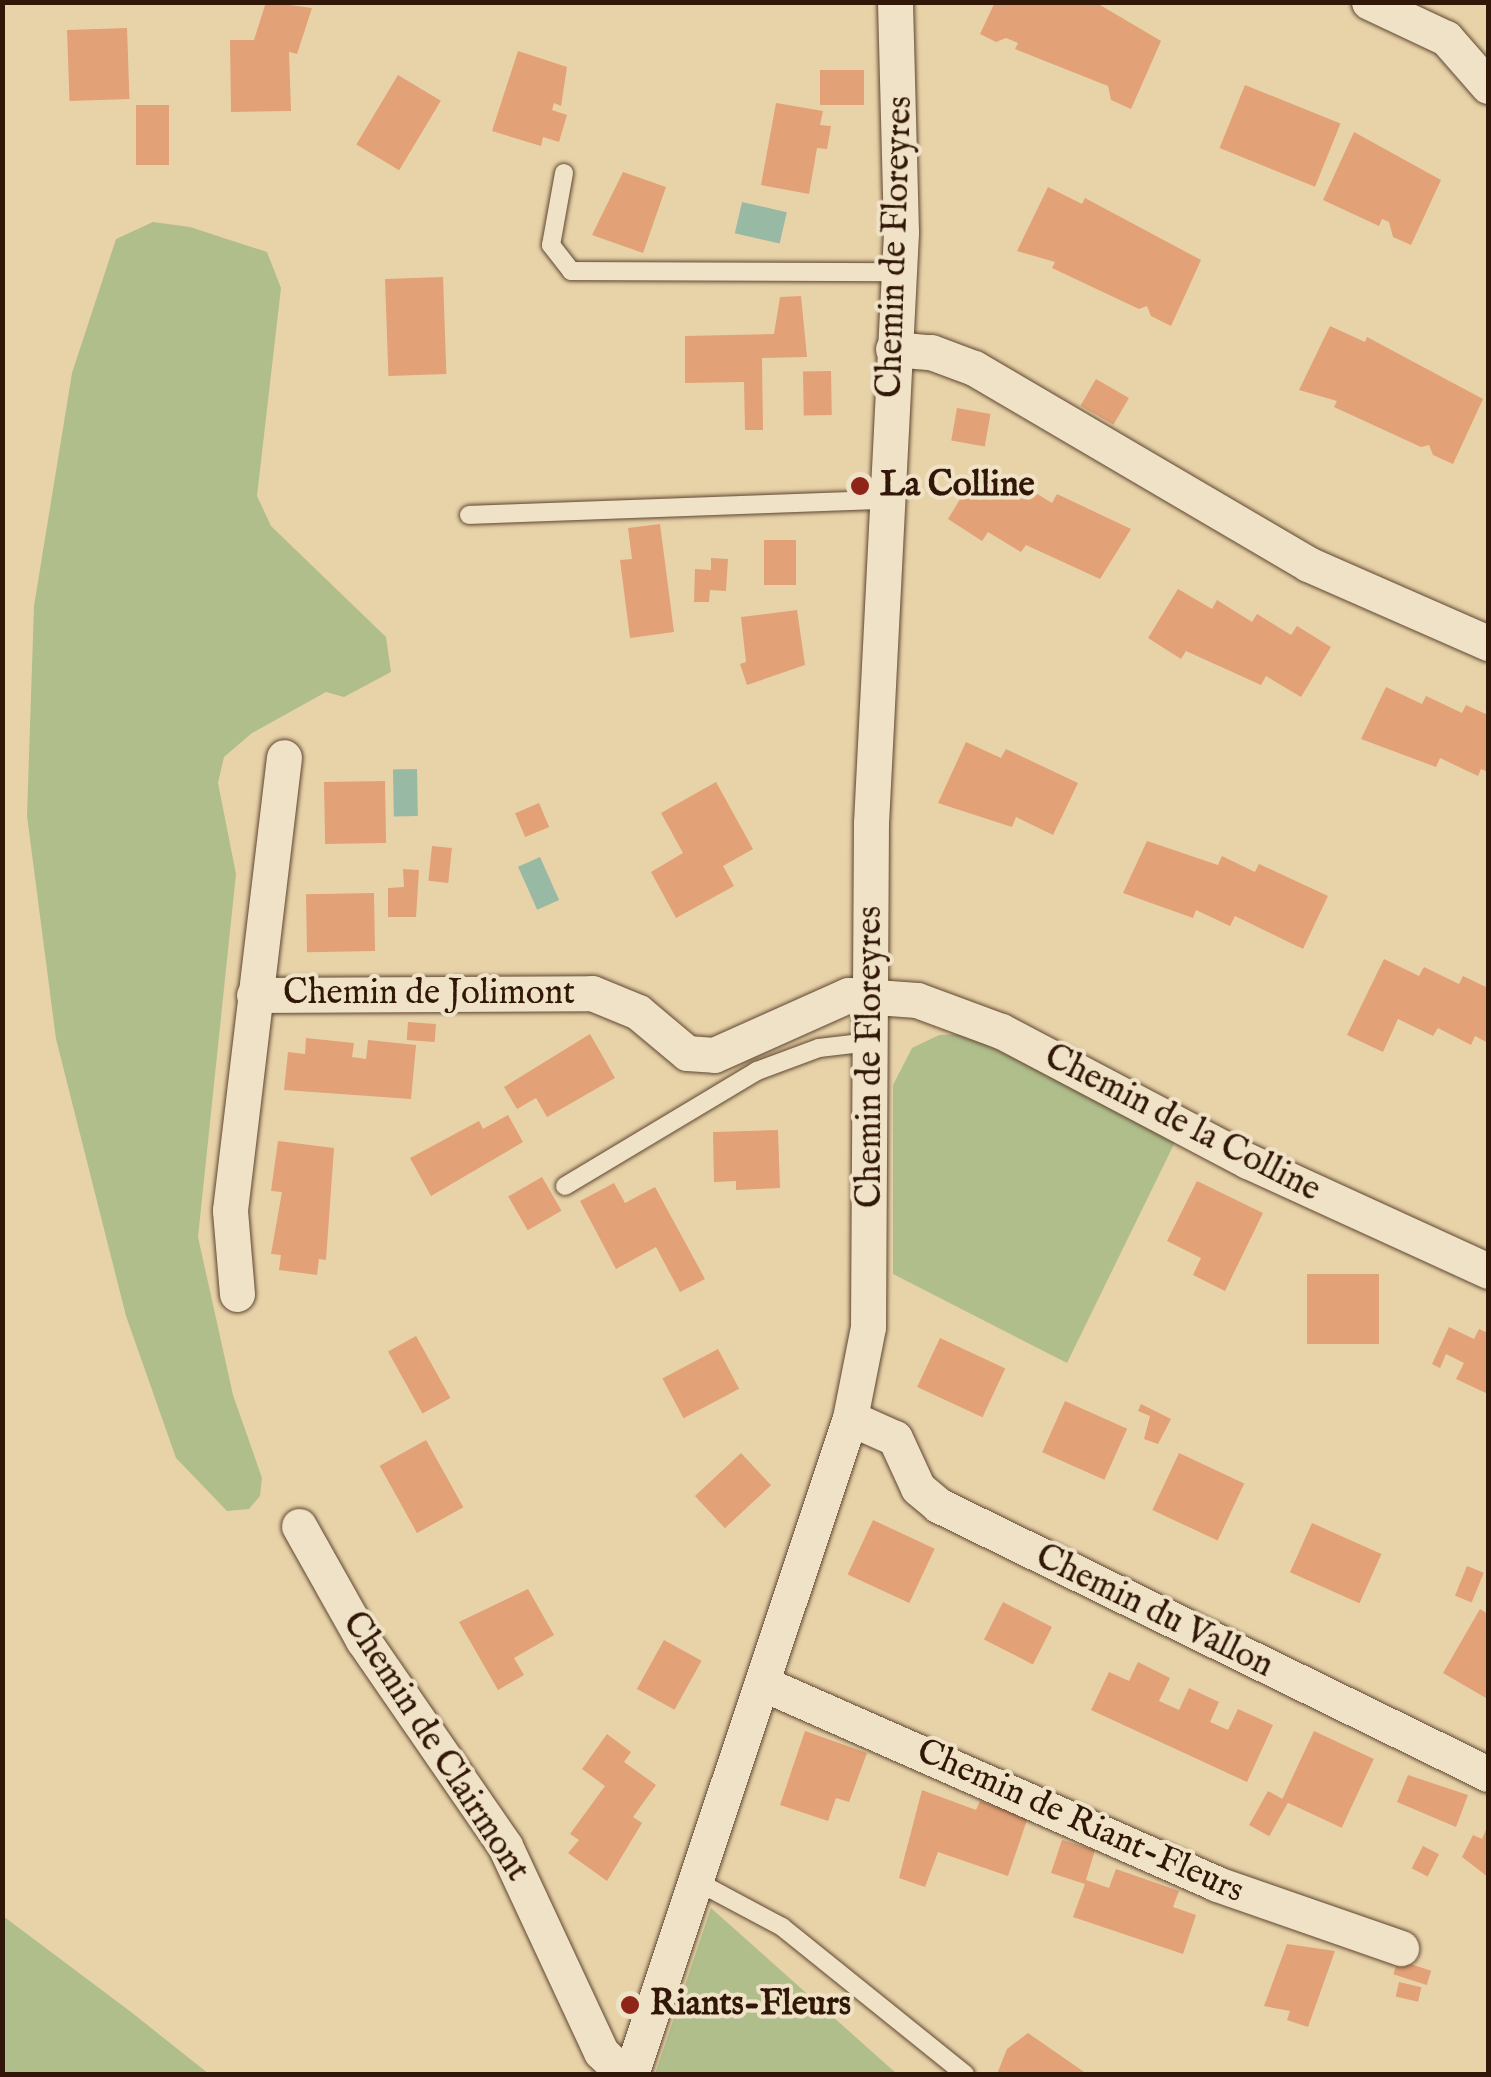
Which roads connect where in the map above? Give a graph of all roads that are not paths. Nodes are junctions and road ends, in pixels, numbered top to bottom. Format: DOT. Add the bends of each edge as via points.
graph roads {
  1 [pos="895,2"];
  2 [pos="1369,2"];
  3 [pos="1488,86"];
  4 [pos="564,173"];
  5 [pos="899,272"];
  6 [pos="893,348"];
  7 [pos="884,500"];
  8 [pos="469,515"];
  9 [pos="1488,643"];
  10 [pos="284,757"];
  11 [pos="254,996"];
  12 [pos="870,996"];
  13 [pos="870,1042"];
  14 [pos="565,1186"];
  15 [pos="1488,1270"];
  16 [pos="237,1294"];
  17 [pos="850,1418"];
  18 [pos="299,1526"];
  19 [pos="764,1684"];
  20 [pos="1488,1774"];
  21 [pos="696,1881"];
  22 [pos="1401,1948"];
  23 [pos="628,2074"];
  24 [pos="965,2074"];
  1 -- 5 [label="street, Chemin de Floreyres" via="901,67"];
  2 -- 3 [label="street" via="1446,38"];
  4 -- 5 [label="lane" via="551,245 571,271"];
  5 -- 6 [label="street, Chemin de Floreyres"];
  6 -- 7 [label="street, Chemin de Floreyres"];
  6 -- 9 [label="street" via="931,352 974,368 1308,564"];
  7 -- 8 [label="lane"];
  7 -- 12 [label="street, Chemin de Floreyres"];
  10 -- 11 [label="street, Chemin de Jolimont"];
  11 -- 12 [label="street, Chemin de Jolimont" via="592,992 638,1012 687,1053 714,1055 752,1043 826,1002"];
  11 -- 16 [label="street, Chemin de Jolimont" via="228,1235"];
  12 -- 13 [label="street, Chemin de Floreyres"];
  12 -- 15 [label="street, Chemin de la Colline" via="917,1000 1001,1031 1248,1161"];
  13 -- 14 [label="lane" via="810,1050 757,1072"];
  13 -- 17 [label="street, Chemin de Floreyres" via="868,1327"];
  17 -- 19 [label="street, Chemin de Floreyres"];
  17 -- 20 [label="street, Chemin du Vallon" via="894,1438 918,1488 938,1505"];
  18 -- 23 [label="street, Chemin de Clairmont" via="363,1640 505,1846 601,2052"];
  19 -- 21 [label="street, Chemin de Floreyres"];
  19 -- 22 [label="street, Chemin de Riant-Fleurs" via="1217,1884"];
  21 -- 23 [label="street, Chemin de Floreyres"];
  21 -- 24 [label="lane" via="782,1927"];
}
